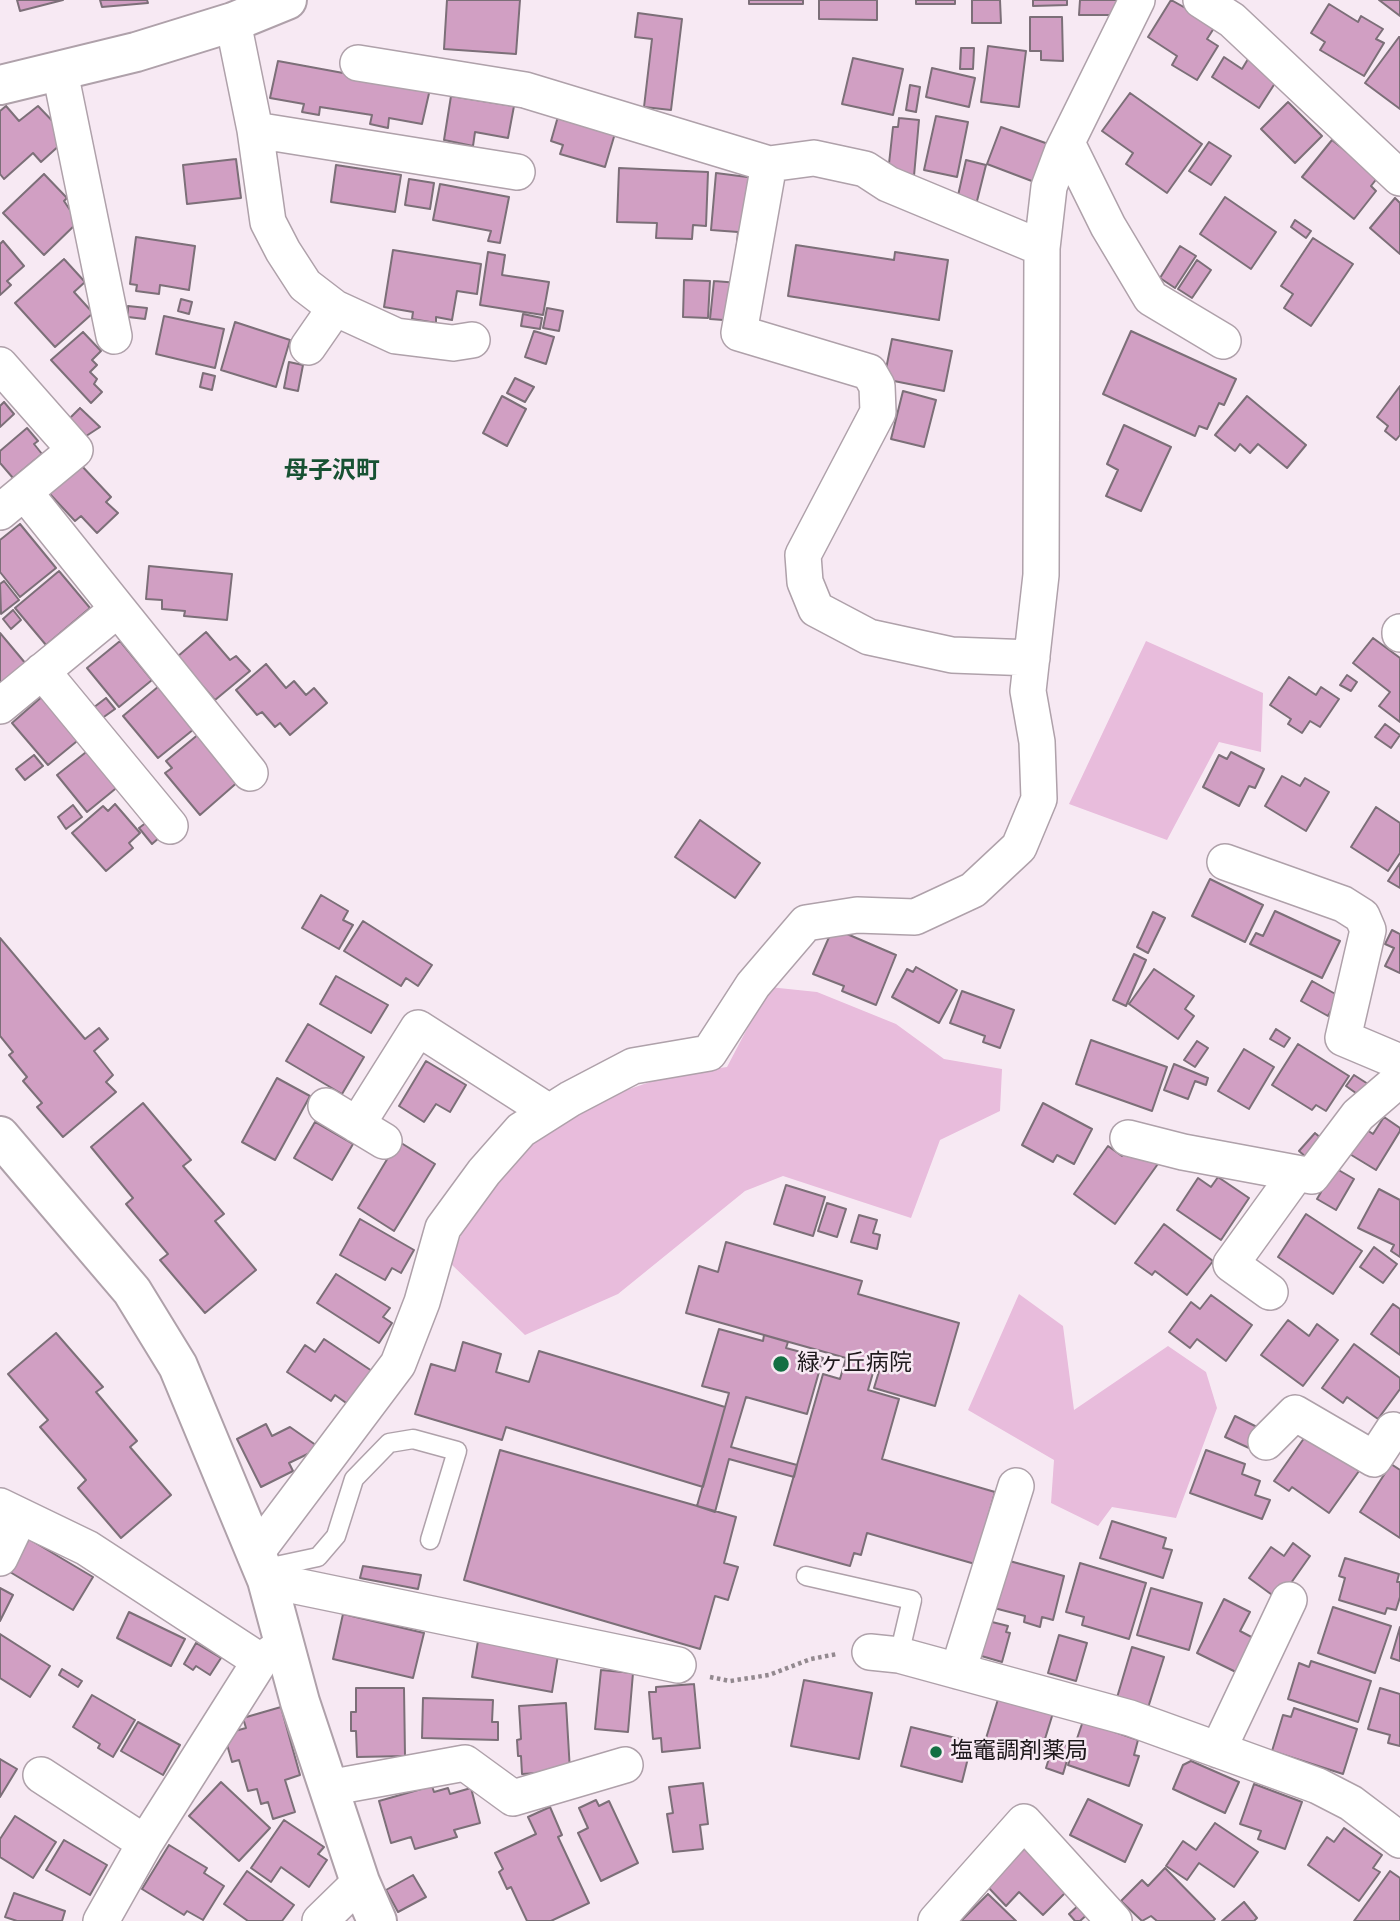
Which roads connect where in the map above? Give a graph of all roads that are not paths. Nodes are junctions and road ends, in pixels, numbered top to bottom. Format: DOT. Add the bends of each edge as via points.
graph roads {
  1 [pos="287,0"];
  2 [pos="1137,0"];
  3 [pos="1201,0"];
  4 [pos="233,22"];
  5 [pos="358,63"];
  6 [pos="60,72"];
  7 [pos="0,85"];
  8 [pos="255,130"];
  9 [pos="1066,144"];
  10 [pos="769,164"];
  11 [pos="517,172"];
  12 [pos="1400,178"];
  13 [pos="1042,248"];
  14 [pos="335,308"];
  15 [pos="114,336"];
  16 [pos="472,340"];
  17 [pos="1223,341"];
  18 [pos="308,347"];
  19 [pos="0,365"];
  20 [pos="12,502"];
  21 [pos="118,610"];
  22 [pos="1032,658"];
  23 [pos="42,671"];
  24 [pos="0,706"];
  25 [pos="250,773"];
  26 [pos="170,826"];
  27 [pos="1225,862"];
  28 [pos="1400,1062"];
  29 [pos="1400,1079"];
  30 [pos="326,1106"];
  31 [pos="548,1112"];
  32 [pos="0,1136"];
  33 [pos="1128,1138"];
  34 [pos="1296,1174"];
  35 [pos="1270,1292"];
  36 [pos="1398,1428"];
  37 [pos="1266,1442"];
  38 [pos="1016,1486"];
  39 [pos="10,1511"];
  40 [pos="430,1540"];
  41 [pos="0,1558"];
  42 [pos="262,1568"];
  43 [pos="806,1576"];
  44 [pos="1289,1600"];
  45 [pos="272,1653"];
  46 [pos="884,1653"];
  47 [pos="678,1665"];
  48 [pos="958,1671"];
  49 [pos="1218,1749"];
  50 [pos="625,1765"];
  51 [pos="41,1774"];
  52 [pos="328,1788"];
  53 [pos="1400,1840"];
  54 [pos="145,1843"];
  55 [pos="360,1882"];
  56 [pos="101,1921"];
  57 [pos="320,1921"];
  58 [pos="377,1921"];
  59 [pos="936,1921"];
  60 [pos="1114,1921"];
  1 -- 4 [label="street"];
  2 -- 9 [label="street"];
  3 -- 12 [label="street" via="1232,20"];
  4 -- 6 [label="street"];
  4 -- 8 [label="street"];
  5 -- 10 [label="street" via="525,90"];
  6 -- 7 [label="street"];
  6 -- 15 [label="street"];
  8 -- 11 [label="street"];
  8 -- 14 [label="street" via="268,222 305,285"];
  9 -- 13 [label="street" via="1048,187"];
  9 -- 17 [label="street" via="1152,298"];
  10 -- 13 [label="street" via="814,158 865,169 888,184"];
  10 -- 22 [label="street" via="739,333 869,372 877,386 878,412 803,555 805,582 816,609 869,638 952,655"];
  13 -- 22 [label="street" via="1041,575"];
  14 -- 16 [label="street" via="396,335 453,343"];
  14 -- 18 [label="street"];
  19 -- 20 [label="street" via="75,450"];
  20 -- 21 [label="street"];
  21 -- 23 [label="street"];
  21 -- 25 [label="street"];
  22 -- 31 [label="street" via="1028,691 1037,742 1039,799 1020,847 973,890 915,917 857,915 806,923 753,985 709,1053 633,1066"];
  23 -- 24 [label="street"];
  23 -- 26 [label="street"];
  27 -- 28 [label="street" via="1343,904 1362,916 1368,930 1343,1038"];
  29 -- 34 [label="street" via="1358,1115 1312,1176"];
  30 -- 31 [label="street" via="370,1133 418,1028"];
  31 -- 42 [label="street" via="521,1130 443,1228 398,1364"];
  32 -- 42 [label="street" via="132,1291 159,1330"];
  33 -- 34 [label="street"];
  34 -- 35 [label="street" via="1231,1264"];
  36 -- 37 [label="street" via="1374,1459 1296,1413"];
  38 -- 48 [label="street"];
  39 -- 41 [label="street"];
  39 -- 45 [label="street" via="87,1548"];
  40 -- 42 [label="lane" via="457,1451 413,1439 389,1443 354,1479 336,1536 318,1558"];
  42 -- 45 [label="street"];
  42 -- 47 [label="street"];
  43 -- 46 [label="lane" via="912,1600"];
  44 -- 49 [label="street"];
  45 -- 52 [label="street"];
  45 -- 54 [label="street"];
  46 -- 48 [label="street"];
  48 -- 49 [label="street" via="1130,1718"];
  49 -- 53 [label="street" via="1318,1786 1351,1803"];
  50 -- 52 [label="street" via="513,1798 465,1763"];
  51 -- 54 [label="street"];
  52 -- 55 [label="street"];
  54 -- 56 [label="street"];
  55 -- 57 [label="street"];
  55 -- 58 [label="street"];
  59 -- 60 [label="street" via="1024,1822"];
}
